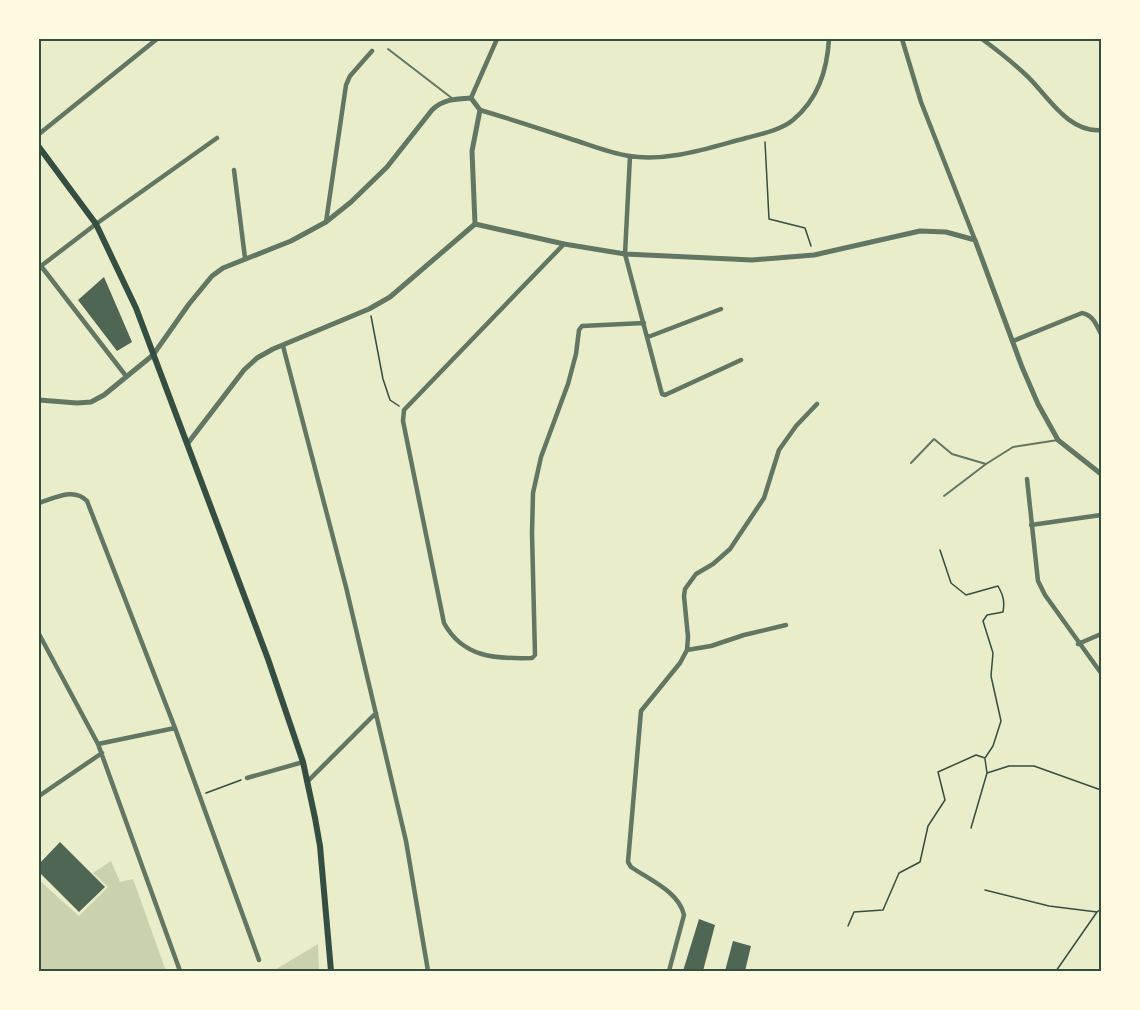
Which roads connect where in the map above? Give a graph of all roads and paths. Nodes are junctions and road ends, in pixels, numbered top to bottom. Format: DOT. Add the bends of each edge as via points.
graph roads {
  1 [pos="157,39"];
  2 [pos="496,39"];
  3 [pos="829,39"];
  4 [pos="902,39"];
  5 [pos="982,39"];
  6 [pos="388,49"];
  7 [pos="372,51"];
  8 [pos="471,98"];
  9 [pos="453,99"];
  10 [pos="480,110"];
  11 [pos="1101,130"];
  12 [pos="765,133"];
  13 [pos="39,134"];
  14 [pos="217,138"];
  15 [pos="39,147"];
  16 [pos="630,156"];
  17 [pos="234,170"];
  18 [pos="326,222"];
  19 [pos="96,224"];
  20 [pos="475,224"];
  21 [pos="975,240"];
  22 [pos="564,244"];
  23 [pos="625,254"];
  24 [pos="814,255"];
  25 [pos="245,258"];
  26 [pos="40,265"];
  27 [pos="369,309"];
  28 [pos="721,309"];
  29 [pos="644,323"];
  30 [pos="1101,334"];
  31 [pos="648,337"];
  32 [pos="1013,340"];
  33 [pos="283,346"];
  34 [pos="153,355"];
  35 [pos="741,360"];
  36 [pos="126,376"];
  37 [pos="39,400"];
  38 [pos="817,404"];
  39 [pos="404,410"];
  40 [pos="1058,440"];
  41 [pos="188,443"];
  42 [pos="911,463"];
  43 [pos="986,464"];
  44 [pos="1101,474"];
  45 [pos="1027,479"];
  46 [pos="944,496"];
  47 [pos="39,503"];
  48 [pos="1101,515"];
  49 [pos="1031,525"];
  50 [pos="940,550"];
  51 [pos="786,625"];
  52 [pos="39,634"];
  53 [pos="1101,634"];
  54 [pos="1078,644"];
  55 [pos="687,650"];
  56 [pos="1101,673"];
  57 [pos="376,713"];
  58 [pos="175,728"];
  59 [pos="99,744"];
  60 [pos="102,753"];
  61 [pos="985,758"];
  62 [pos="303,762"];
  63 [pos="987,774"];
  64 [pos="247,778"];
  65 [pos="308,781"];
  66 [pos="1101,790"];
  67 [pos="39,796"];
  68 [pos="200,796"];
  69 [pos="971,828"];
  70 [pos="986,890"];
  71 [pos="1101,909"];
  72 [pos="1097,912"];
  73 [pos="848,926"];
  74 [pos="259,960"];
  75 [pos="180,971"];
  76 [pos="331,971"];
  77 [pos="428,971"];
  78 [pos="669,971"];
  79 [pos="1056,971"];
  1 -- 13 [label="street"];
  2 -- 8 [label="street"];
  3 -- 12 [label="street" via="827,62 816,93 793,120"];
  4 -- 21 [label="street" via="921,102"];
  5 -- 11 [label="street" via="1026,75 1065,117 1080,126"];
  6 -- 9 [label="lane"];
  7 -- 18 [label="street" via="346,85"];
  8 -- 9 [label="street"];
  8 -- 10 [label="street"];
  9 -- 18 [label="street" via="439,103 387,167"];
  10 -- 16 [label="street"];
  10 -- 20 [label="street" via="472,151"];
  12 -- 16 [label="street" via="692,154"];
  12 -- 24 [label="path" via="769,219 805,228"];
  14 -- 19 [label="street"];
  15 -- 19 [label="main road"];
  16 -- 23 [label="street"];
  17 -- 25 [label="street"];
  18 -- 25 [label="street" via="291,241"];
  19 -- 26 [label="street"];
  19 -- 34 [label="main road" via="136,308"];
  20 -- 22 [label="street"];
  20 -- 27 [label="street" via="404,286"];
  21 -- 24 [label="street" via="945,232 920,231"];
  21 -- 32 [label="street"];
  22 -- 23 [label="street"];
  22 -- 39 [label="street"];
  23 -- 24 [label="street" via="752,260"];
  23 -- 29 [label="street"];
  25 -- 34 [label="street" via="212,276"];
  26 -- 36 [label="street"];
  27 -- 33 [label="street"];
  27 -- 39 [label="path" via="390,400"];
  28 -- 31 [label="street"];
  29 -- 31 [label="street"];
  29 -- 39 [label="street" via="582,326 579,330 573,364 541,457 533,493 532,658 487,657 458,642 447,629"];
  30 -- 32 [label="street" via="1094,320 1082,313"];
  31 -- 35 [label="street" via="664,395"];
  32 -- 40 [label="street" via="1038,404"];
  33 -- 41 [label="street" via="257,358 244,370"];
  33 -- 57 [label="street"];
  34 -- 36 [label="street"];
  34 -- 41 [label="main road"];
  36 -- 37 [label="street" via="90,402"];
  38 -- 55 [label="street" via="779,450 764,498 730,549 693,576 685,589"];
  40 -- 43 [label="lane" via="1013,447"];
  40 -- 44 [label="street"];
  41 -- 62 [label="main road"];
  42 -- 43 [label="lane" via="934,439 952,454"];
  43 -- 46 [label="lane"];
  45 -- 49 [label="street"];
  47 -- 58 [label="street" via="71,493 87,501"];
  48 -- 49 [label="street"];
  49 -- 54 [label="street" via="1038,581"];
  50 -- 61 [label="path" via="951,583 966,595 998,586 1005,603 1004,612 987,615 983,621 993,653 991,676 1001,721"];
  51 -- 55 [label="street"];
  52 -- 59 [label="street"];
  53 -- 54 [label="street"];
  54 -- 56 [label="street"];
  55 -- 78 [label="street" via="641,711 628,862 682,907 684,915"];
  57 -- 65 [label="street"];
  57 -- 77 [label="street" via="406,840"];
  58 -- 59 [label="street"];
  58 -- 68 [label="street"];
  59 -- 60 [label="street"];
  60 -- 67 [label="street"];
  60 -- 75 [label="street"];
  61 -- 63 [label="path"];
  61 -- 73 [label="path" via="976,755 938,772 945,800 928,825 920,861 899,873 883,910 854,912"];
  62 -- 64 [label="street"];
  62 -- 65 [label="main road"];
  63 -- 66 [label="path" via="1009,765 1034,766"];
  63 -- 69 [label="path"];
  64 -- 68 [label="path"];
  65 -- 76 [label="main road" via="320,846"];
  68 -- 74 [label="street"];
  70 -- 72 [label="path" via="1049,906"];
  71 -- 72 [label="path"];
  72 -- 79 [label="path"];
}
